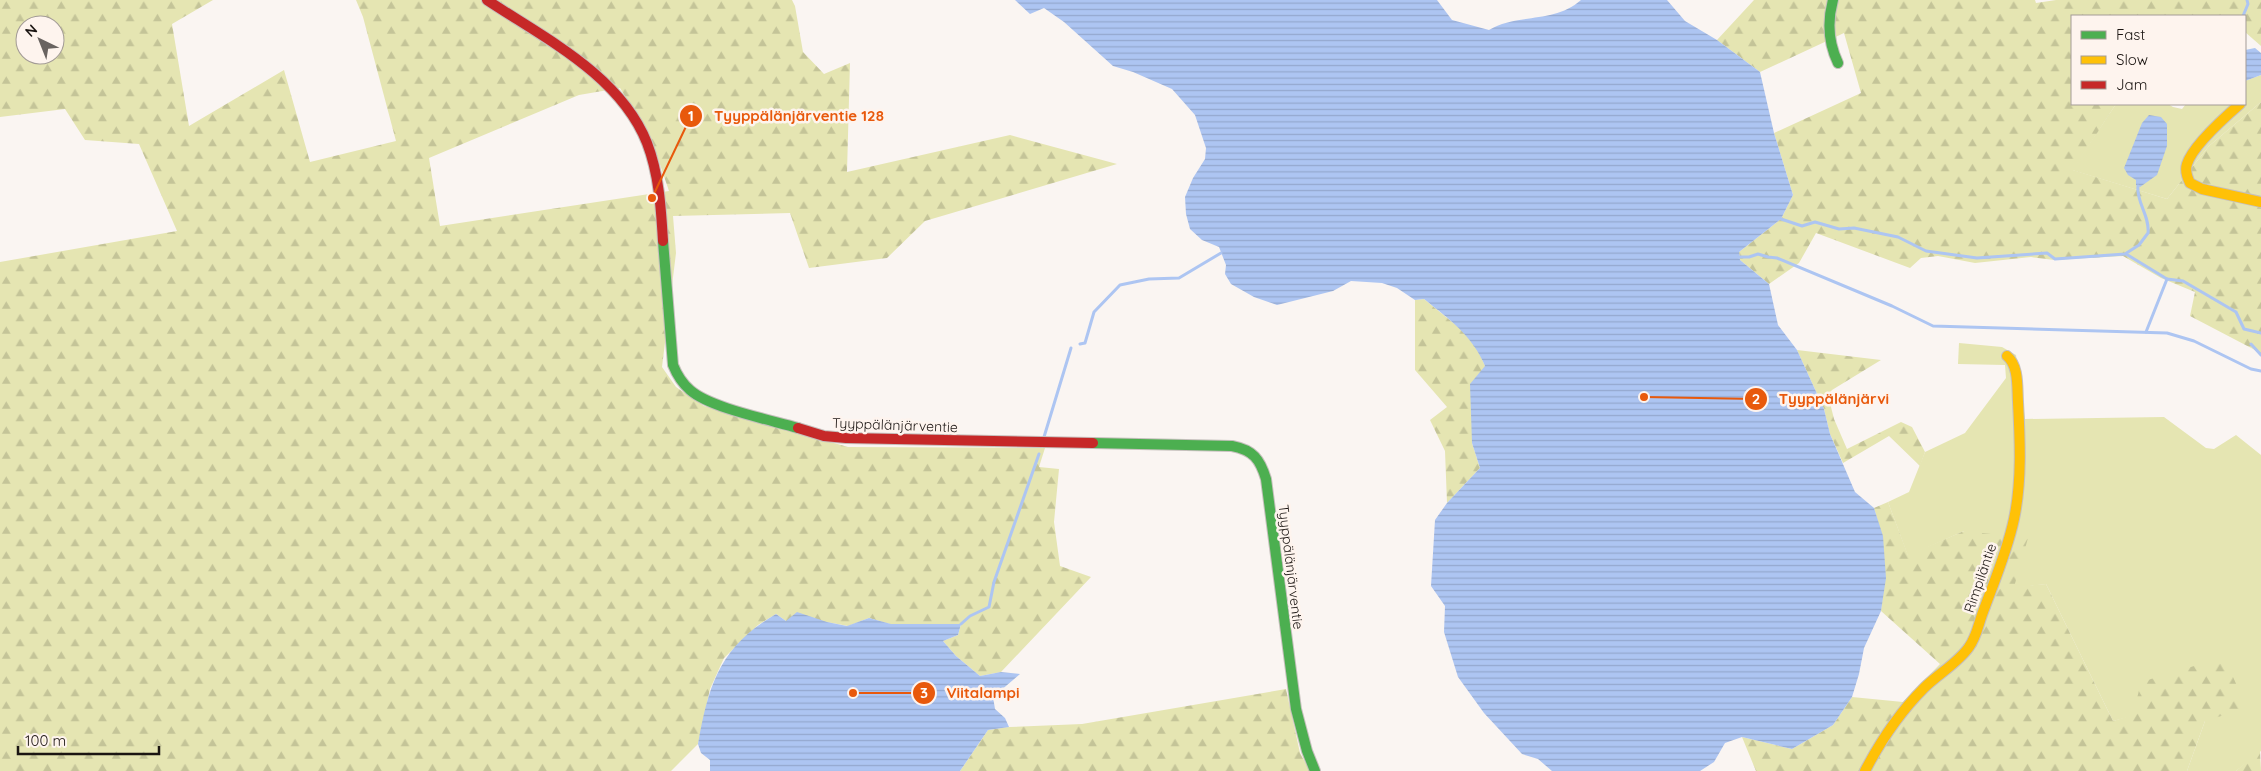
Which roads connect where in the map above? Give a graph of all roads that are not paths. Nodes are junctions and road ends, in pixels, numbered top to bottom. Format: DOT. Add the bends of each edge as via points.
graph roads {
  1 [pos="487,0"];
  2 [pos="1833,0"];
  3 [pos="1838,62"];
  4 [pos="2239,105"];
  5 [pos="2261,202"];
  6 [pos="2007,356"];
  7 [pos="1315,771"];
  8 [pos="1865,771"];
  1 -- 7 [label="street, Tyyppälänjärventie" via="591,72 636,120 654,162 659,195 673,365 684,386 694,394 706,401 824,436 1232,446 1246,448 1254,454 1262,464 1266,479 1299,726"];
  2 -- 3 [label="street" via="1829,14 1830,34"];
  4 -- 5 [label="street" via="2193,152 2186,172 2190,183 2202,189"];
  6 -- 8 [label="street, Rimpiläntie" via="2013,361 2020,440 2014,519 1997,580 1968,649 1905,710"];
}
